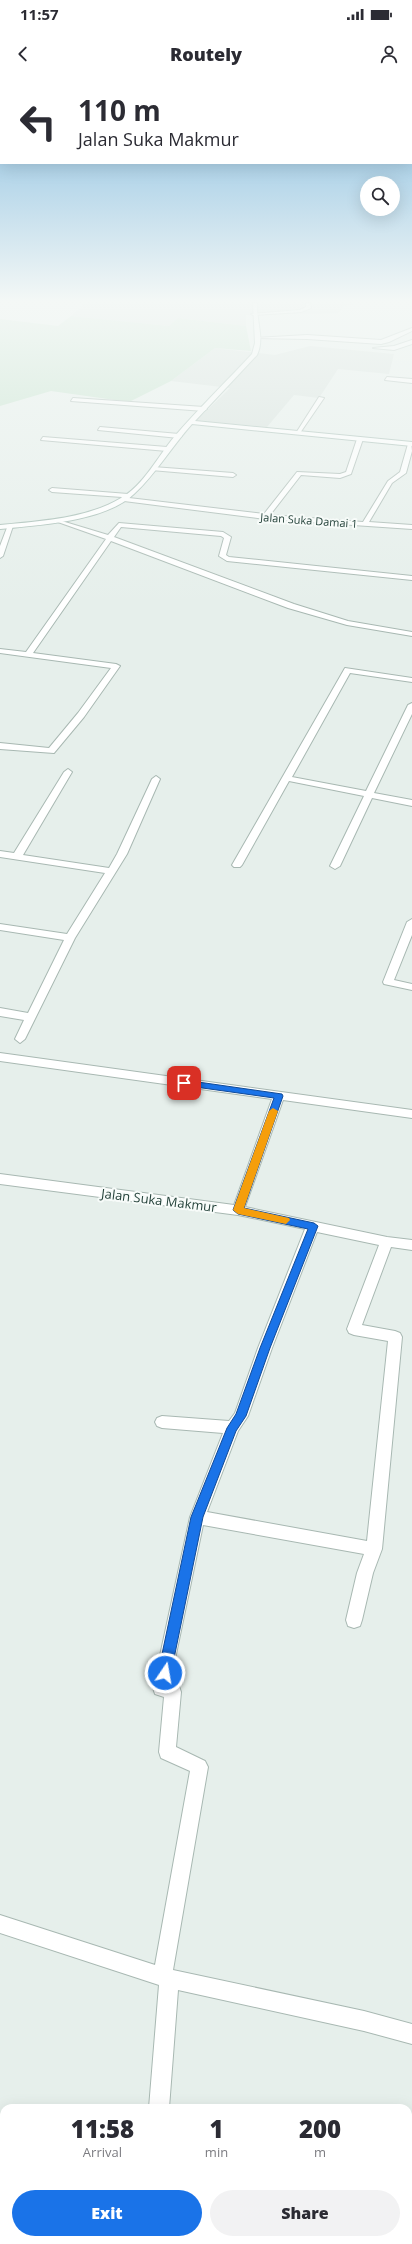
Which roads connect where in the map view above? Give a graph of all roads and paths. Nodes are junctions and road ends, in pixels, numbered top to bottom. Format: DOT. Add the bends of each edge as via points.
graph roads {
  1 [pos="131,404"];
  2 [pos="209,404"];
  3 [pos="316,404"];
  4 [pos="204,409"];
  5 [pos="191,422"];
  6 [pos="100,429"];
  7 [pos="298,432"];
  8 [pos="178,436"];
  9 [pos="43,439"];
  10 [pos="360,439"];
  11 [pos="411,444"];
  12 [pos="167,449"];
  13 [pos="153,469"];
  14 [pos="233,476"];
  15 [pos="396,478"];
  16 [pos="404,479"];
  17 [pos="52,490"];
  18 [pos="126,497"];
  19 [pos="114,504"];
  20 [pos="206,510"];
  21 [pos="265,517"];
  22 [pos="57,520"];
  23 [pos="365,524"];
  24 [pos="10,526"];
  25 [pos="0,527"];
  26 [pos="412,527"];
  27 [pos="110,538"];
  28 [pos="0,556"];
  29 [pos="412,578"];
  30 [pos="412,634"];
  31 [pos="0,651"];
  32 [pos="28,654"];
  33 [pos="412,680"];
  34 [pos="412,705"];
  35 [pos="0,746"];
  36 [pos="68,772"];
  37 [pos="286,778"];
  38 [pos="156,779"];
  39 [pos="369,795"];
  40 [pos="412,803"];
  41 [pos="0,854"];
  42 [pos="17,857"];
  43 [pos="237,865"];
  44 [pos="335,866"];
  45 [pos="110,871"];
  46 [pos="412,922"];
  47 [pos="0,927"];
  48 [pos="70,938"];
  49 [pos="412,987"];
  50 [pos="0,1012"];
  51 [pos="31,1017"];
  52 [pos="20,1039"];
  53 [pos="0,1057"];
  54 [pos="279,1096"];
  55 [pos="412,1114"];
  56 [pos="0,1179"];
  57 [pos="238,1210"];
  58 [pos="314,1226"];
  59 [pos="387,1242"];
  60 [pos="412,1245"];
  61 [pos="162,1422"];
  62 [pos="232,1428"];
  63 [pos="197,1517"];
  64 [pos="374,1549"];
  65 [pos="354,1620"];
  66 [pos="0,1924"];
  67 [pos="165,1978"];
  68 [pos="412,2034"];
  69 [pos="159,2104"];
  1 -- 4 [label="street"];
  2 -- 4 [label="street"];
  3 -- 7 [label="street"];
  4 -- 5 [label="street"];
  5 -- 7 [label="street"];
  5 -- 8 [label="street"];
  6 -- 8 [label="street"];
  7 -- 10 [label="street"];
  8 -- 12 [label="street"];
  9 -- 12 [label="street"];
  10 -- 11 [label="street"];
  10 -- 21 [label="street" via="349,473 340,476 299,473"];
  11 -- 15 [label="street" via="403,473"];
  12 -- 13 [label="street"];
  13 -- 14 [label="street"];
  13 -- 18 [label="street"];
  15 -- 16 [label="street"];
  15 -- 23 [label="street" via="383,492"];
  17 -- 18 [label="street, Jalan Suka Damai 1"];
  18 -- 19 [label="street"];
  18 -- 20 [label="street, Jalan Suka Damai 1"];
  19 -- 20 [label="street, Jalan Suka Damai 1" via="174,510"];
  19 -- 22 [label="street"];
  20 -- 21 [label="street, Jalan Suka Damai 1"];
  21 -- 23 [label="street, Jalan Suka Damai 1"];
  22 -- 24 [label="street"];
  22 -- 27 [label="street"];
  23 -- 26 [label="street, Jalan Suka Damai 1"];
  24 -- 25 [label="street"];
  24 -- 28 [label="street"];
  27 -- 29 [label="street" via="119,525 223,534 228,537 222,556 227,559"];
  27 -- 30 [label="street" via="291,606 347,623"];
  27 -- 32 [label="street"];
  31 -- 32 [label="street"];
  32 -- 35 [label="street" via="113,665 116,669 51,751"];
  33 -- 37 [label="street" via="348,670"];
  34 -- 39 [label="street"];
  36 -- 42 [label="street"];
  37 -- 39 [label="street"];
  37 -- 43 [label="street"];
  38 -- 45 [label="street" via="122,854"];
  39 -- 40 [label="street"];
  39 -- 44 [label="street"];
  41 -- 42 [label="street"];
  42 -- 45 [label="street"];
  45 -- 48 [label="street"];
  46 -- 49 [label="street" via="388,982"];
  47 -- 48 [label="street"];
  48 -- 51 [label="street"];
  50 -- 51 [label="street"];
  51 -- 52 [label="street"];
  53 -- 54 [label="street"];
  54 -- 55 [label="street"];
  54 -- 57 [label="street"];
  56 -- 57 [label="street, Jalan Suka Makmur"];
  57 -- 58 [label="street, Jalan Suka Makmur"];
  58 -- 59 [label="street, Jalan Suka Makmur"];
  58 -- 62 [label="street" via="241,1416"];
  59 -- 60 [label="street, Jalan Suka Makmur"];
  59 -- 64 [label="street" via="354,1329 395,1337"];
  61 -- 62 [label="street"];
  62 -- 63 [label="street"];
  63 -- 64 [label="street"];
  63 -- 67 [label="street" via="161,1688 173,1692 167,1752 199,1767"];
  64 -- 65 [label="street" via="365,1573"];
  66 -- 67 [label="street"];
  67 -- 68 [label="street" via="364,2021"];
  67 -- 69 [label="street"];
}
